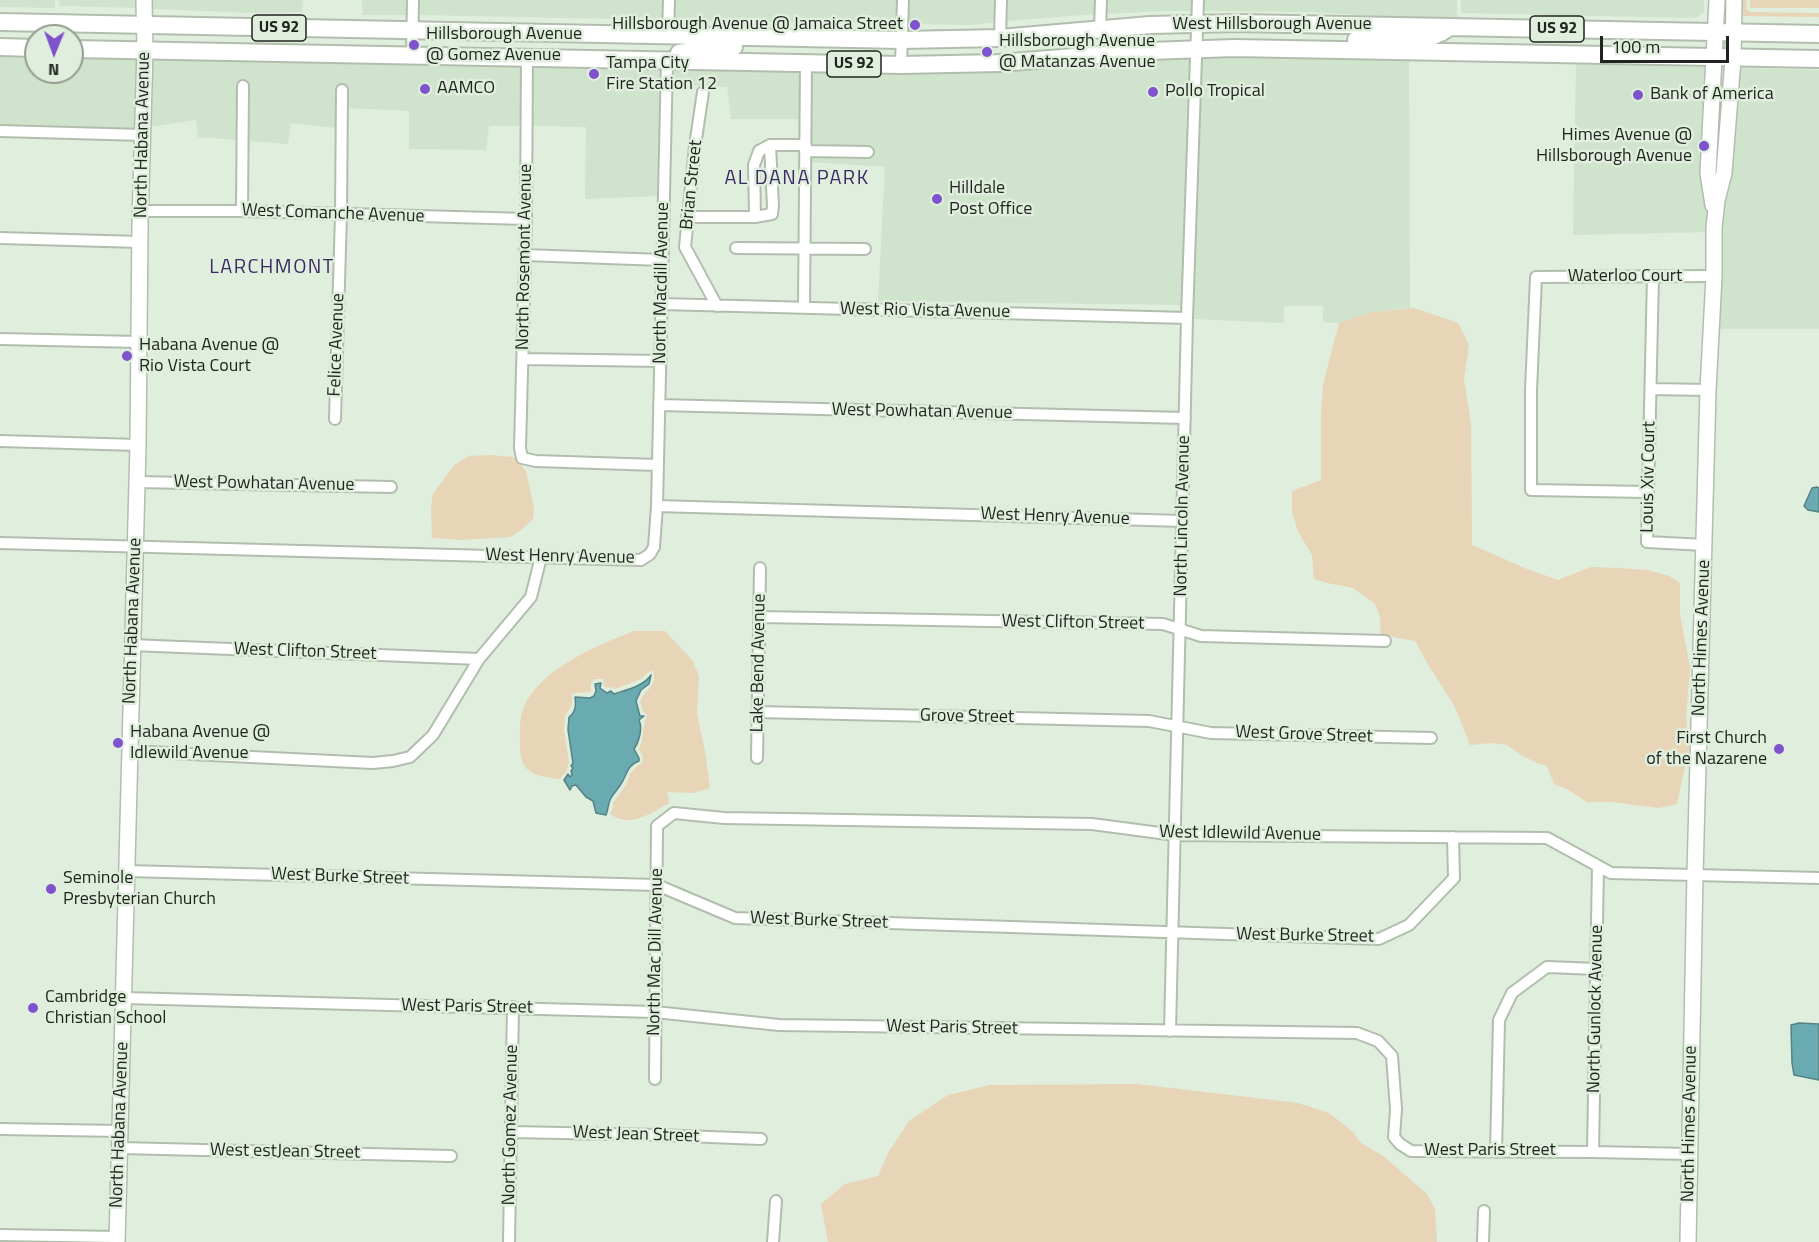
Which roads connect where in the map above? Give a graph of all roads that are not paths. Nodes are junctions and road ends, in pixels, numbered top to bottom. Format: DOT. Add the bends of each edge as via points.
graph roads {
  1 [pos="144,0"];
  2 [pos="413,0"];
  3 [pos="669,0"];
  4 [pos="903,0"];
  5 [pos="1001,0"];
  6 [pos="1101,0"];
  7 [pos="1198,0"];
  8 [pos="1717,0"];
  9 [pos="1734,0"];
  10 [pos="0,22"];
  11 [pos="1197,24"];
  12 [pos="145,26"];
  13 [pos="1450,27"];
  14 [pos="413,30"];
  15 [pos="1100,30"];
  16 [pos="1716,32"];
  17 [pos="1734,32"];
  18 [pos="1819,34"];
  19 [pos="668,35"];
  20 [pos="799,38"];
  21 [pos="1000,38"];
  22 [pos="902,39"];
  23 [pos="0,47"];
  24 [pos="24,48"];
  25 [pos="84,49"];
  26 [pos="1195,49"];
  27 [pos="145,50"];
  28 [pos="1309,50"];
  29 [pos="412,56"];
  30 [pos="527,57"];
  31 [pos="1714,58"];
  32 [pos="1732,59"];
  33 [pos="1819,59"];
  34 [pos="667,60"];
  35 [pos="806,63"];
  36 [pos="901,65"];
  37 [pos="243,86"];
  38 [pos="342,90"];
  39 [pos="703,92"];
  40 [pos="0,131"];
  41 [pos="143,135"];
  42 [pos="770,146"];
  43 [pos="806,148"];
  44 [pos="868,152"];
  45 [pos="141,211"];
  46 [pos="242,211"];
  47 [pos="341,214"];
  48 [pos="1715,214"];
  49 [pos="755,217"];
  50 [pos="687,218"];
  51 [pos="526,219"];
  52 [pos="0,238"];
  53 [pos="140,242"];
  54 [pos="736,248"];
  55 [pos="804,249"];
  56 [pos="865,249"];
  57 [pos="525,255"];
  58 [pos="662,260"];
  59 [pos="1653,276"];
  60 [pos="1714,276"];
  61 [pos="662,304"];
  62 [pos="717,306"];
  63 [pos="804,308"];
  64 [pos="1187,318"];
  65 [pos="0,339"];
  66 [pos="139,342"];
  67 [pos="523,359"];
  68 [pos="661,361"];
  69 [pos="1651,389"];
  70 [pos="1708,390"];
  71 [pos="659,405"];
  72 [pos="1185,418"];
  73 [pos="335,419"];
  74 [pos="0,441"];
  75 [pos="138,445"];
  76 [pos="657,465"];
  77 [pos="137,482"];
  78 [pos="391,487"];
  79 [pos="1647,492"];
  80 [pos="657,506"];
  81 [pos="1183,521"];
  82 [pos="0,543"];
  83 [pos="1705,545"];
  84 [pos="135,547"];
  85 [pos="541,557"];
  86 [pos="760,568"];
  87 [pos="759,617"];
  88 [pos="1179,629"];
  89 [pos="1385,641"];
  90 [pos="131,645"];
  91 [pos="479,659"];
  92 [pos="758,712"];
  93 [pos="1177,726"];
  94 [pos="1431,738"];
  95 [pos="129,751"];
  96 [pos="757,758"];
  97 [pos="657,826"];
  98 [pos="1175,835"];
  99 [pos="1454,837"];
  100 [pos="1598,866"];
  101 [pos="126,871"];
  102 [pos="1695,874"];
  103 [pos="1819,878"];
  104 [pos="657,885"];
  105 [pos="1173,932"];
  106 [pos="1597,969"];
  107 [pos="124,998"];
  108 [pos="513,1007"];
  109 [pos="655,1012"];
  110 [pos="1170,1031"];
  111 [pos="655,1079"];
  112 [pos="0,1129"];
  113 [pos="120,1131"];
  114 [pos="510,1132"];
  115 [pos="761,1139"];
  116 [pos="120,1148"];
  117 [pos="1496,1152"];
  118 [pos="1593,1152"];
  119 [pos="1690,1155"];
  120 [pos="450,1156"];
  121 [pos="776,1201"];
  122 [pos="1484,1211"];
  123 [pos="0,1235"];
  124 [pos="117,1239"];
  125 [pos="509,1242"];
  126 [pos="773,1242"];
  127 [pos="1483,1242"];
  128 [pos="1688,1242"];
  1 -- 12 [label="street, North Habana Avenue"];
  2 -- 14 [label="street"];
  3 -- 19 [label="street"];
  4 -- 22 [label="street"];
  5 -- 21 [label="street"];
  6 -- 15 [label="street"];
  7 -- 11 [label="street, North Lincoln Avenue"];
  8 -- 16 [label="street, North Himes Avenue"];
  9 -- 17 [label="street, North Himes Avenue"];
  10 -- 12 [label="main road, West Hillsborough Avenue / US 92"];
  11 -- 13 [label="main road, West Hillsborough Avenue / US 92"];
  11 -- 15 [label="main road, West Hillsborough Avenue / US 92"];
  11 -- 26 [label="street, North Lincoln Avenue"];
  12 -- 14 [label="main road, West Hillsborough Avenue / US 92"];
  12 -- 27 [label="street, North Habana Avenue"];
  13 -- 16 [label="main road, West Hillsborough Avenue / US 92"];
  13 -- 28 [label="main road" via="1423,40 1341,39"];
  14 -- 19 [label="main road, West Hillsborough Avenue / US 92"];
  14 -- 29 [label="street"];
  15 -- 21 [label="main road, West Hillsborough Avenue / US 92"];
  16 -- 17 [label="main road, US 92"];
  16 -- 31 [label="street, North Himes Avenue"];
  17 -- 18 [label="main road, US 92"];
  17 -- 32 [label="street, North Himes Avenue"];
  19 -- 20 [label="main road, West Hillsborough Avenue / US 92"];
  19 -- 30 [label="main road" via="649,48 610,52 536,50"];
  20 -- 22 [label="main road, West Hillsborough Avenue / US 92"];
  20 -- 34 [label="main road" via="773,48 721,47 682,52"];
  21 -- 22 [label="main road, West Hillsborough Avenue / US 92"];
  22 -- 36 [label="street"];
  23 -- 24 [label="main road"];
  25 -- 27 [label="main road, West Hillsborough Avenue / US 92"];
  26 -- 28 [label="main road, West Hillsborough Avenue / US 92"];
  26 -- 36 [label="main road, West Hillsborough Avenue / US 92" via="999,63"];
  26 -- 64 [label="street, North Lincoln Avenue"];
  27 -- 29 [label="main road, West Hillsborough Avenue / US 92"];
  27 -- 41 [label="street, North Habana Avenue"];
  28 -- 31 [label="main road, West Hillsborough Avenue / US 92"];
  29 -- 30 [label="main road, West Hillsborough Avenue / US 92"];
  30 -- 34 [label="main road, West Hillsborough Avenue / US 92"];
  30 -- 51 [label="street, North Rosemont Avenue"];
  31 -- 32 [label="main road, US 92"];
  31 -- 48 [label="street, North Himes Avenue" via="1708,173"];
  32 -- 33 [label="main road, US 92"];
  32 -- 48 [label="street, North Himes Avenue" via="1724,173"];
  34 -- 35 [label="main road, West Hillsborough Avenue / US 92"];
  34 -- 58 [label="street, North Macdill Avenue"];
  35 -- 36 [label="main road, West Hillsborough Avenue / US 92"];
  35 -- 43 [label="street"];
  37 -- 46 [label="street"];
  38 -- 47 [label="street, Felice Avenue"];
  39 -- 50 [label="street, Brian Street"];
  40 -- 41 [label="street"];
  41 -- 45 [label="street, North Habana Avenue"];
  42 -- 43 [label="street"];
  42 -- 49 [label="street" via="759,151 754,165"];
  42 -- 49 [label="street" via="772,214"];
  43 -- 44 [label="street"];
  43 -- 55 [label="street"];
  45 -- 46 [label="street, West Comanche Avenue"];
  45 -- 53 [label="street, North Habana Avenue"];
  46 -- 47 [label="street, West Comanche Avenue"];
  47 -- 51 [label="street, West Comanche Avenue"];
  47 -- 73 [label="street, Felice Avenue"];
  48 -- 60 [label="street, North Himes Avenue"];
  49 -- 50 [label="street"];
  50 -- 62 [label="street, Brian Street" via="685,247"];
  51 -- 57 [label="street, North Rosemont Avenue"];
  52 -- 53 [label="street"];
  53 -- 66 [label="street, North Habana Avenue"];
  54 -- 55 [label="street"];
  55 -- 56 [label="street"];
  55 -- 63 [label="street"];
  57 -- 58 [label="street"];
  57 -- 67 [label="street, North Rosemont Avenue"];
  58 -- 61 [label="street, North Macdill Avenue"];
  59 -- 60 [label="street, Waterloo Court"];
  59 -- 69 [label="street, Louis Xiv Court"];
  59 -- 79 [label="street, Waterloo Court" via="1536,277 1532,390 1531,490"];
  60 -- 70 [label="street, North Himes Avenue"];
  61 -- 62 [label="street, West Rio Vista Avenue"];
  61 -- 68 [label="street, North Macdill Avenue"];
  62 -- 63 [label="street, West Rio Vista Avenue"];
  63 -- 64 [label="street, West Rio Vista Avenue"];
  64 -- 72 [label="street, North Lincoln Avenue"];
  65 -- 66 [label="street"];
  66 -- 75 [label="street, North Habana Avenue"];
  67 -- 68 [label="street"];
  67 -- 76 [label="street, North Rosemont Avenue" via="522,458"];
  68 -- 71 [label="street, North Macdill Avenue"];
  69 -- 70 [label="street"];
  69 -- 79 [label="street, Louis Xiv Court"];
  70 -- 83 [label="street, North Himes Avenue"];
  71 -- 72 [label="street, West Powhatan Avenue"];
  71 -- 76 [label="street, North Macdill Avenue"];
  72 -- 81 [label="street, North Lincoln Avenue"];
  74 -- 75 [label="street"];
  75 -- 77 [label="street, North Habana Avenue"];
  76 -- 80 [label="street, North Macdill Avenue"];
  77 -- 78 [label="street, West Powhatan Avenue"];
  77 -- 84 [label="street, North Habana Avenue"];
  79 -- 83 [label="street, Louis Xiv Court" via="1647,542"];
  80 -- 81 [label="street, West Henry Avenue"];
  80 -- 85 [label="street, West Henry Avenue" via="654,547 641,560"];
  81 -- 88 [label="street, North Lincoln Avenue"];
  82 -- 84 [label="street, West Henry Avenue"];
  83 -- 102 [label="street, North Himes Avenue"];
  84 -- 85 [label="street, West Henry Avenue"];
  84 -- 90 [label="street, North Habana Avenue"];
  85 -- 91 [label="street" via="531,597"];
  86 -- 87 [label="street, Lake Bend Avenue"];
  87 -- 88 [label="street, West Clifton Street" via="1163,624"];
  87 -- 92 [label="street, Lake Bend Avenue"];
  88 -- 89 [label="street, West Clifton Street" via="1201,636"];
  88 -- 93 [label="street, North Lincoln Avenue"];
  90 -- 91 [label="street, West Clifton Street"];
  90 -- 95 [label="street, North Habana Avenue"];
  91 -- 95 [label="street" via="433,735 410,757 373,763"];
  92 -- 93 [label="street, Grove Street" via="1149,721"];
  92 -- 96 [label="street, Lake Bend Avenue"];
  93 -- 94 [label="street, West Grove Street" via="1211,733"];
  93 -- 98 [label="street, North Lincoln Avenue"];
  95 -- 101 [label="street, North Habana Avenue"];
  97 -- 98 [label="street, West Idlewild Avenue" via="674,813 724,818 1092,824"];
  97 -- 104 [label="street, North Mac Dill Avenue"];
  98 -- 99 [label="street, West Idlewild Avenue"];
  98 -- 105 [label="street, North Lincoln Avenue"];
  99 -- 100 [label="street, West Idlewild Avenue" via="1547,838"];
  99 -- 105 [label="street, West Burke Street" via="1454,878 1409,925 1379,939"];
  100 -- 102 [label="street, West Idlewild Avenue" via="1611,873"];
  100 -- 106 [label="street, North Gunlock Avenue"];
  101 -- 104 [label="street, West Burke Street"];
  101 -- 107 [label="street, North Habana Avenue"];
  102 -- 103 [label="street, West Idlewild Avenue"];
  102 -- 119 [label="street, North Himes Avenue"];
  104 -- 105 [label="street, West Burke Street" via="735,918"];
  104 -- 109 [label="street, North Mac Dill Avenue"];
  105 -- 110 [label="street, North Lincoln Avenue"];
  106 -- 117 [label="street" via="1547,967 1512,993 1499,1020"];
  106 -- 118 [label="street, North Gunlock Avenue"];
  107 -- 108 [label="street, West Paris Street"];
  107 -- 113 [label="street, North Habana Avenue"];
  108 -- 109 [label="street, West Paris Street"];
  108 -- 114 [label="street, North Gomez Avenue"];
  109 -- 110 [label="street, West Paris Street" via="779,1025"];
  109 -- 111 [label="street, North Mac Dill Avenue"];
  110 -- 117 [label="street, West Paris Street" via="1357,1033 1378,1041 1392,1056 1394,1137 1400,1144 1411,1151"];
  112 -- 113 [label="street"];
  113 -- 116 [label="street, North Habana Avenue"];
  114 -- 115 [label="street, West Jean Street"];
  114 -- 125 [label="street, North Gomez Avenue"];
  116 -- 120 [label="street, West estJean Street"];
  116 -- 124 [label="street, North Habana Avenue"];
  117 -- 118 [label="street, West Paris Street"];
  118 -- 119 [label="street, West Paris Street"];
  119 -- 128 [label="street, North Himes Avenue"];
  121 -- 126 [label="street"];
  122 -- 127 [label="street"];
  123 -- 124 [label="street"];
}
